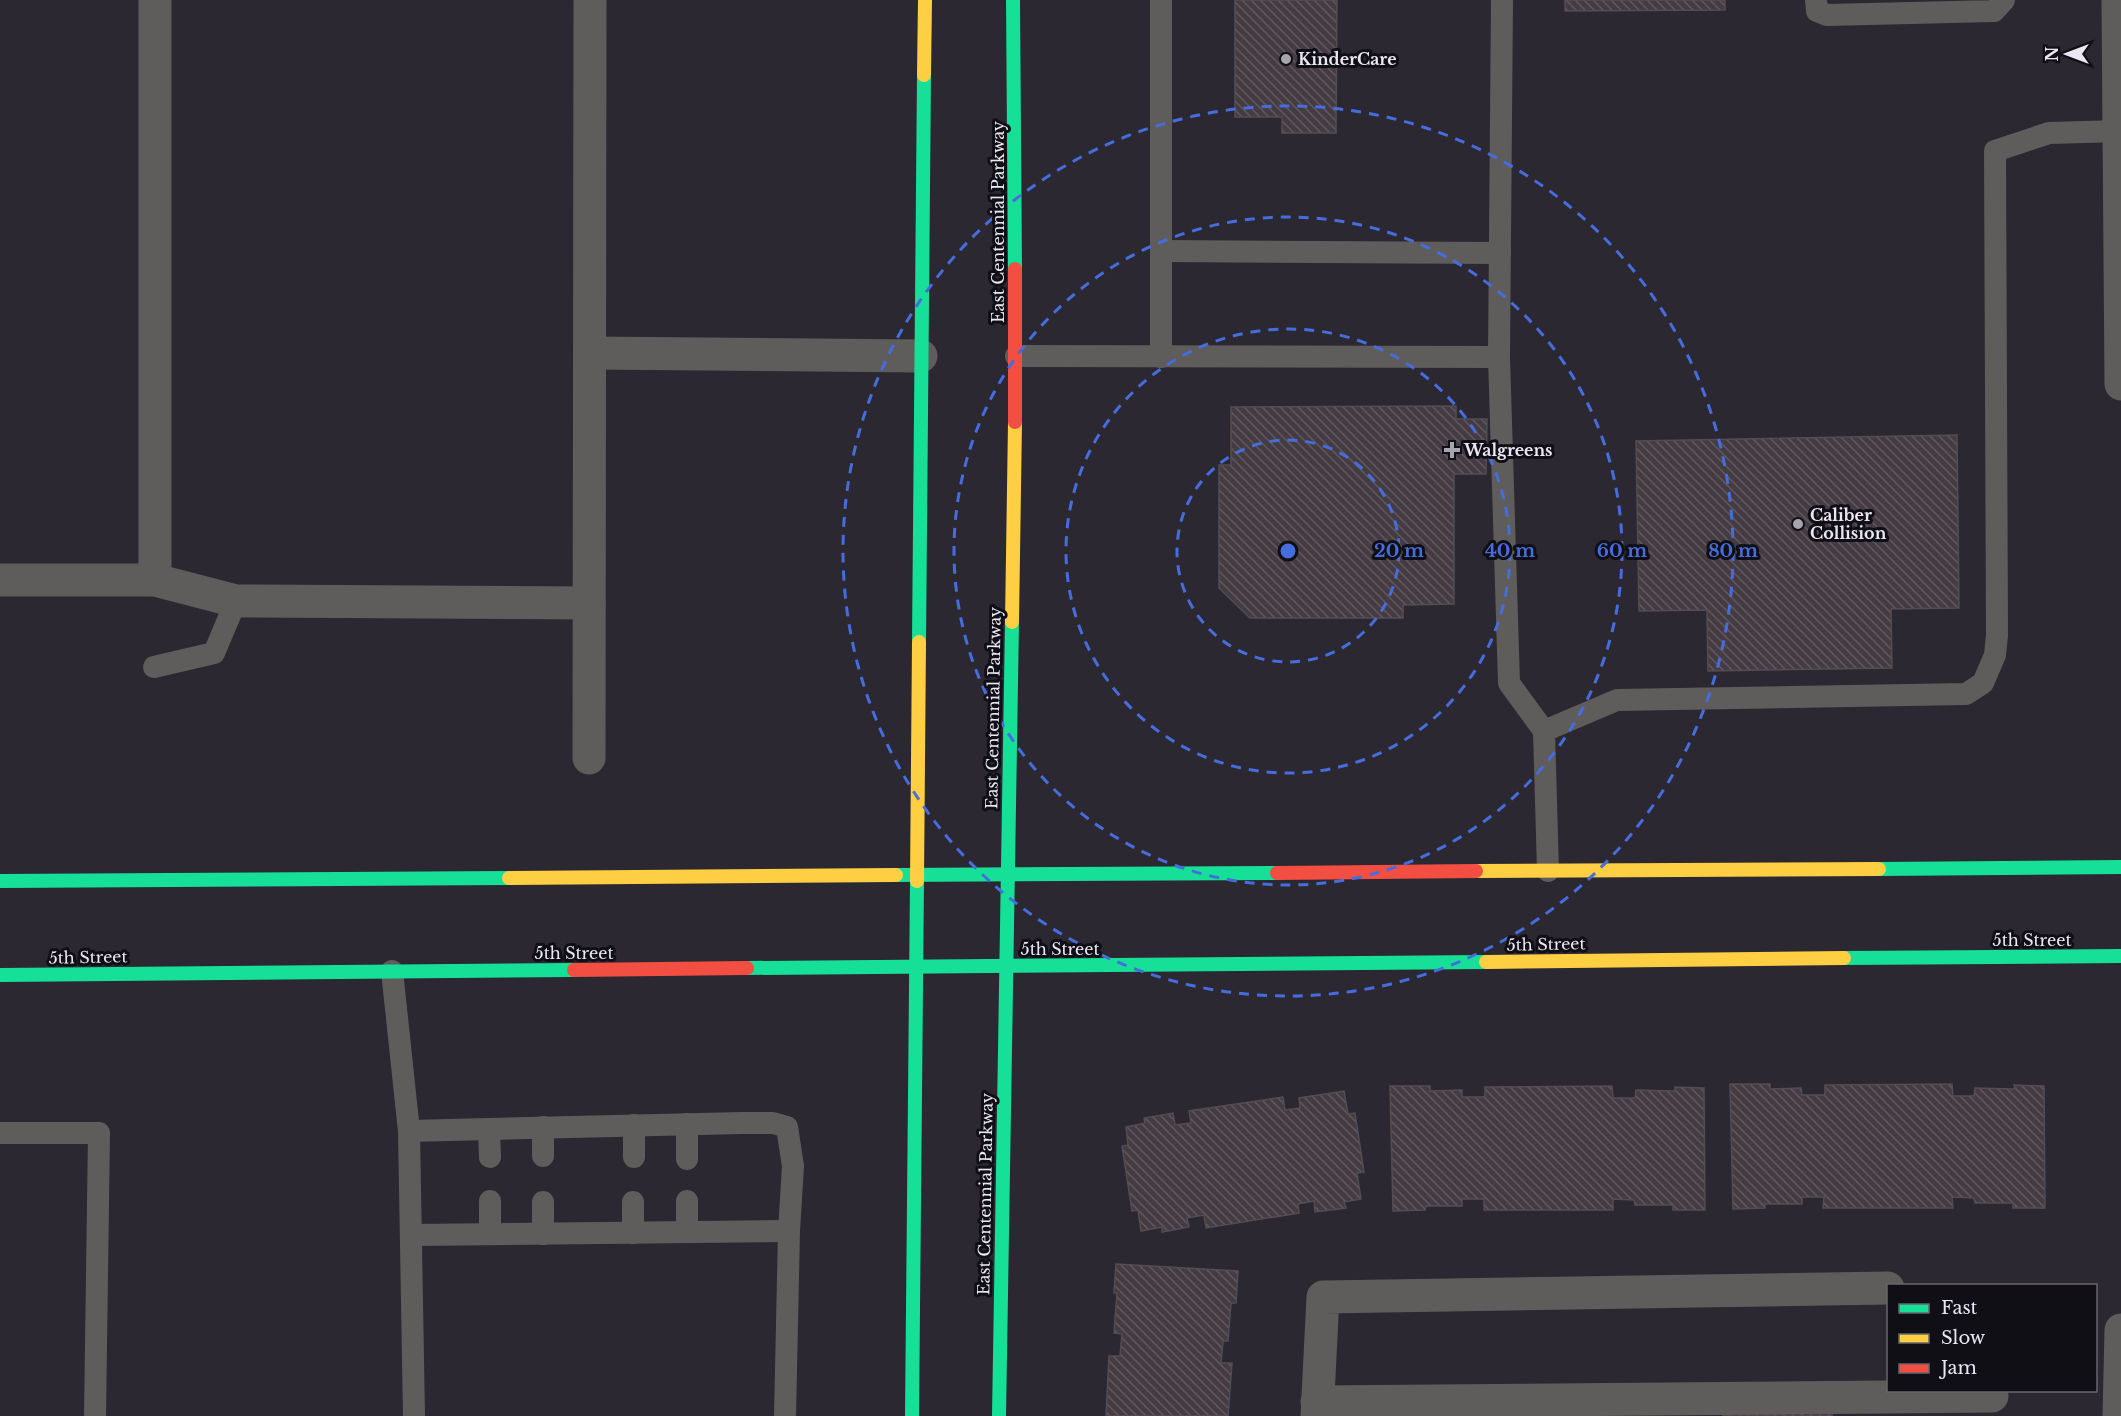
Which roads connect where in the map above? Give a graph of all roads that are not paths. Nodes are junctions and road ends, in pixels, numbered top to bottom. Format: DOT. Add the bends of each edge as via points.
graph roads {
  1 [pos="155,0"];
  2 [pos="590,0"];
  3 [pos="925,0"];
  4 [pos="1013,0"];
  5 [pos="1161,0"];
  6 [pos="1502,0"];
  7 [pos="1816,0"];
  8 [pos="2004,0"];
  9 [pos="2118,0"];
  10 [pos="2120,130"];
  11 [pos="1162,251"];
  12 [pos="1500,254"];
  13 [pos="590,353"];
  14 [pos="921,356"];
  15 [pos="1016,356"];
  16 [pos="1161,357"];
  17 [pos="1499,357"];
  18 [pos="2121,384"];
  19 [pos="0,580"];
  20 [pos="155,580"];
  21 [pos="236,601"];
  22 [pos="589,603"];
  23 [pos="154,667"];
  24 [pos="1544,731"];
  25 [pos="589,758"];
  26 [pos="2121,867"];
  27 [pos="1548,871"];
  28 [pos="1007,874"];
  29 [pos="916,875"];
  30 [pos="0,882"];
  31 [pos="2121,956"];
  32 [pos="916,966"];
  33 [pos="1006,966"];
  34 [pos="392,971"];
  35 [pos="0,975"];
  36 [pos="687,1124"];
  37 [pos="634,1125"];
  38 [pos="543,1127"];
  39 [pos="489,1129"];
  40 [pos="409,1131"];
  41 [pos="0,1133"];
  42 [pos="543,1156"];
  43 [pos="490,1157"];
  44 [pos="634,1157"];
  45 [pos="687,1159"];
  46 [pos="490,1201"];
  47 [pos="687,1201"];
  48 [pos="543,1202"];
  49 [pos="633,1202"];
  50 [pos="789,1231"];
  51 [pos="687,1232"];
  52 [pos="633,1233"];
  53 [pos="490,1234"];
  54 [pos="543,1234"];
  55 [pos="411,1235"];
  56 [pos="1887,1288"];
  57 [pos="2121,1330"];
  58 [pos="1992,1401"];
  59 [pos="1317,1409"];
  60 [pos="95,1416"];
  61 [pos="414,1416"];
  62 [pos="785,1416"];
  63 [pos="912,1416"];
  64 [pos="999,1416"];
  65 [pos="2119,1416"];
  1 -- 20 [label="street"];
  2 -- 13 [label="street"];
  3 -- 14 [label="main road"];
  4 -- 15 [label="main road, East Centennial Parkway"];
  5 -- 11 [label="lane"];
  6 -- 12 [label="lane"];
  7 -- 8 [label="lane" via="1817,11 1827,15 1994,11"];
  9 -- 10 [label="street"];
  10 -- 18 [label="street"];
  10 -- 24 [label="lane" via="2049,133 1995,151 1997,635 1995,655 1983,683 1966,694 1617,700"];
  11 -- 12 [label="lane"];
  11 -- 16 [label="lane"];
  12 -- 17 [label="lane"];
  13 -- 14 [label="street"];
  13 -- 22 [label="street"];
  14 -- 29 [label="main road"];
  15 -- 16 [label="lane"];
  15 -- 28 [label="main road, East Centennial Parkway"];
  16 -- 17 [label="lane"];
  17 -- 24 [label="lane" via="1509,683"];
  19 -- 20 [label="street"];
  20 -- 21 [label="street"];
  21 -- 22 [label="street"];
  21 -- 23 [label="lane" via="214,653"];
  22 -- 25 [label="street"];
  24 -- 27 [label="lane"];
  26 -- 27 [label="main road"];
  27 -- 28 [label="main road"];
  28 -- 29 [label="main road"];
  28 -- 33 [label="main road, East Centennial Parkway"];
  29 -- 30 [label="main road"];
  29 -- 32 [label="main road"];
  31 -- 33 [label="main road, 5th Street"];
  32 -- 33 [label="main road, 5th Street"];
  32 -- 34 [label="main road, 5th Street"];
  32 -- 63 [label="main road"];
  33 -- 64 [label="main road, East Centennial Parkway"];
  34 -- 35 [label="main road, 5th Street"];
  34 -- 40 [label="lane"];
  36 -- 37 [label="lane"];
  36 -- 45 [label="lane"];
  36 -- 50 [label="lane" via="773,1123 787,1127 793,1166"];
  37 -- 38 [label="lane"];
  37 -- 44 [label="lane"];
  38 -- 39 [label="lane"];
  38 -- 42 [label="lane"];
  39 -- 40 [label="lane"];
  39 -- 43 [label="lane"];
  40 -- 55 [label="lane"];
  41 -- 60 [label="lane" via="99,1133"];
  46 -- 53 [label="lane"];
  47 -- 51 [label="lane"];
  48 -- 54 [label="lane"];
  49 -- 52 [label="lane"];
  50 -- 51 [label="lane"];
  50 -- 62 [label="lane"];
  51 -- 52 [label="lane"];
  52 -- 54 [label="lane"];
  53 -- 54 [label="lane"];
  53 -- 55 [label="lane"];
  55 -- 61 [label="lane"];
  56 -- 59 [label="street" via="1323,1297"];
  57 -- 65 [label="street"];
  58 -- 59 [label="street"];
}
